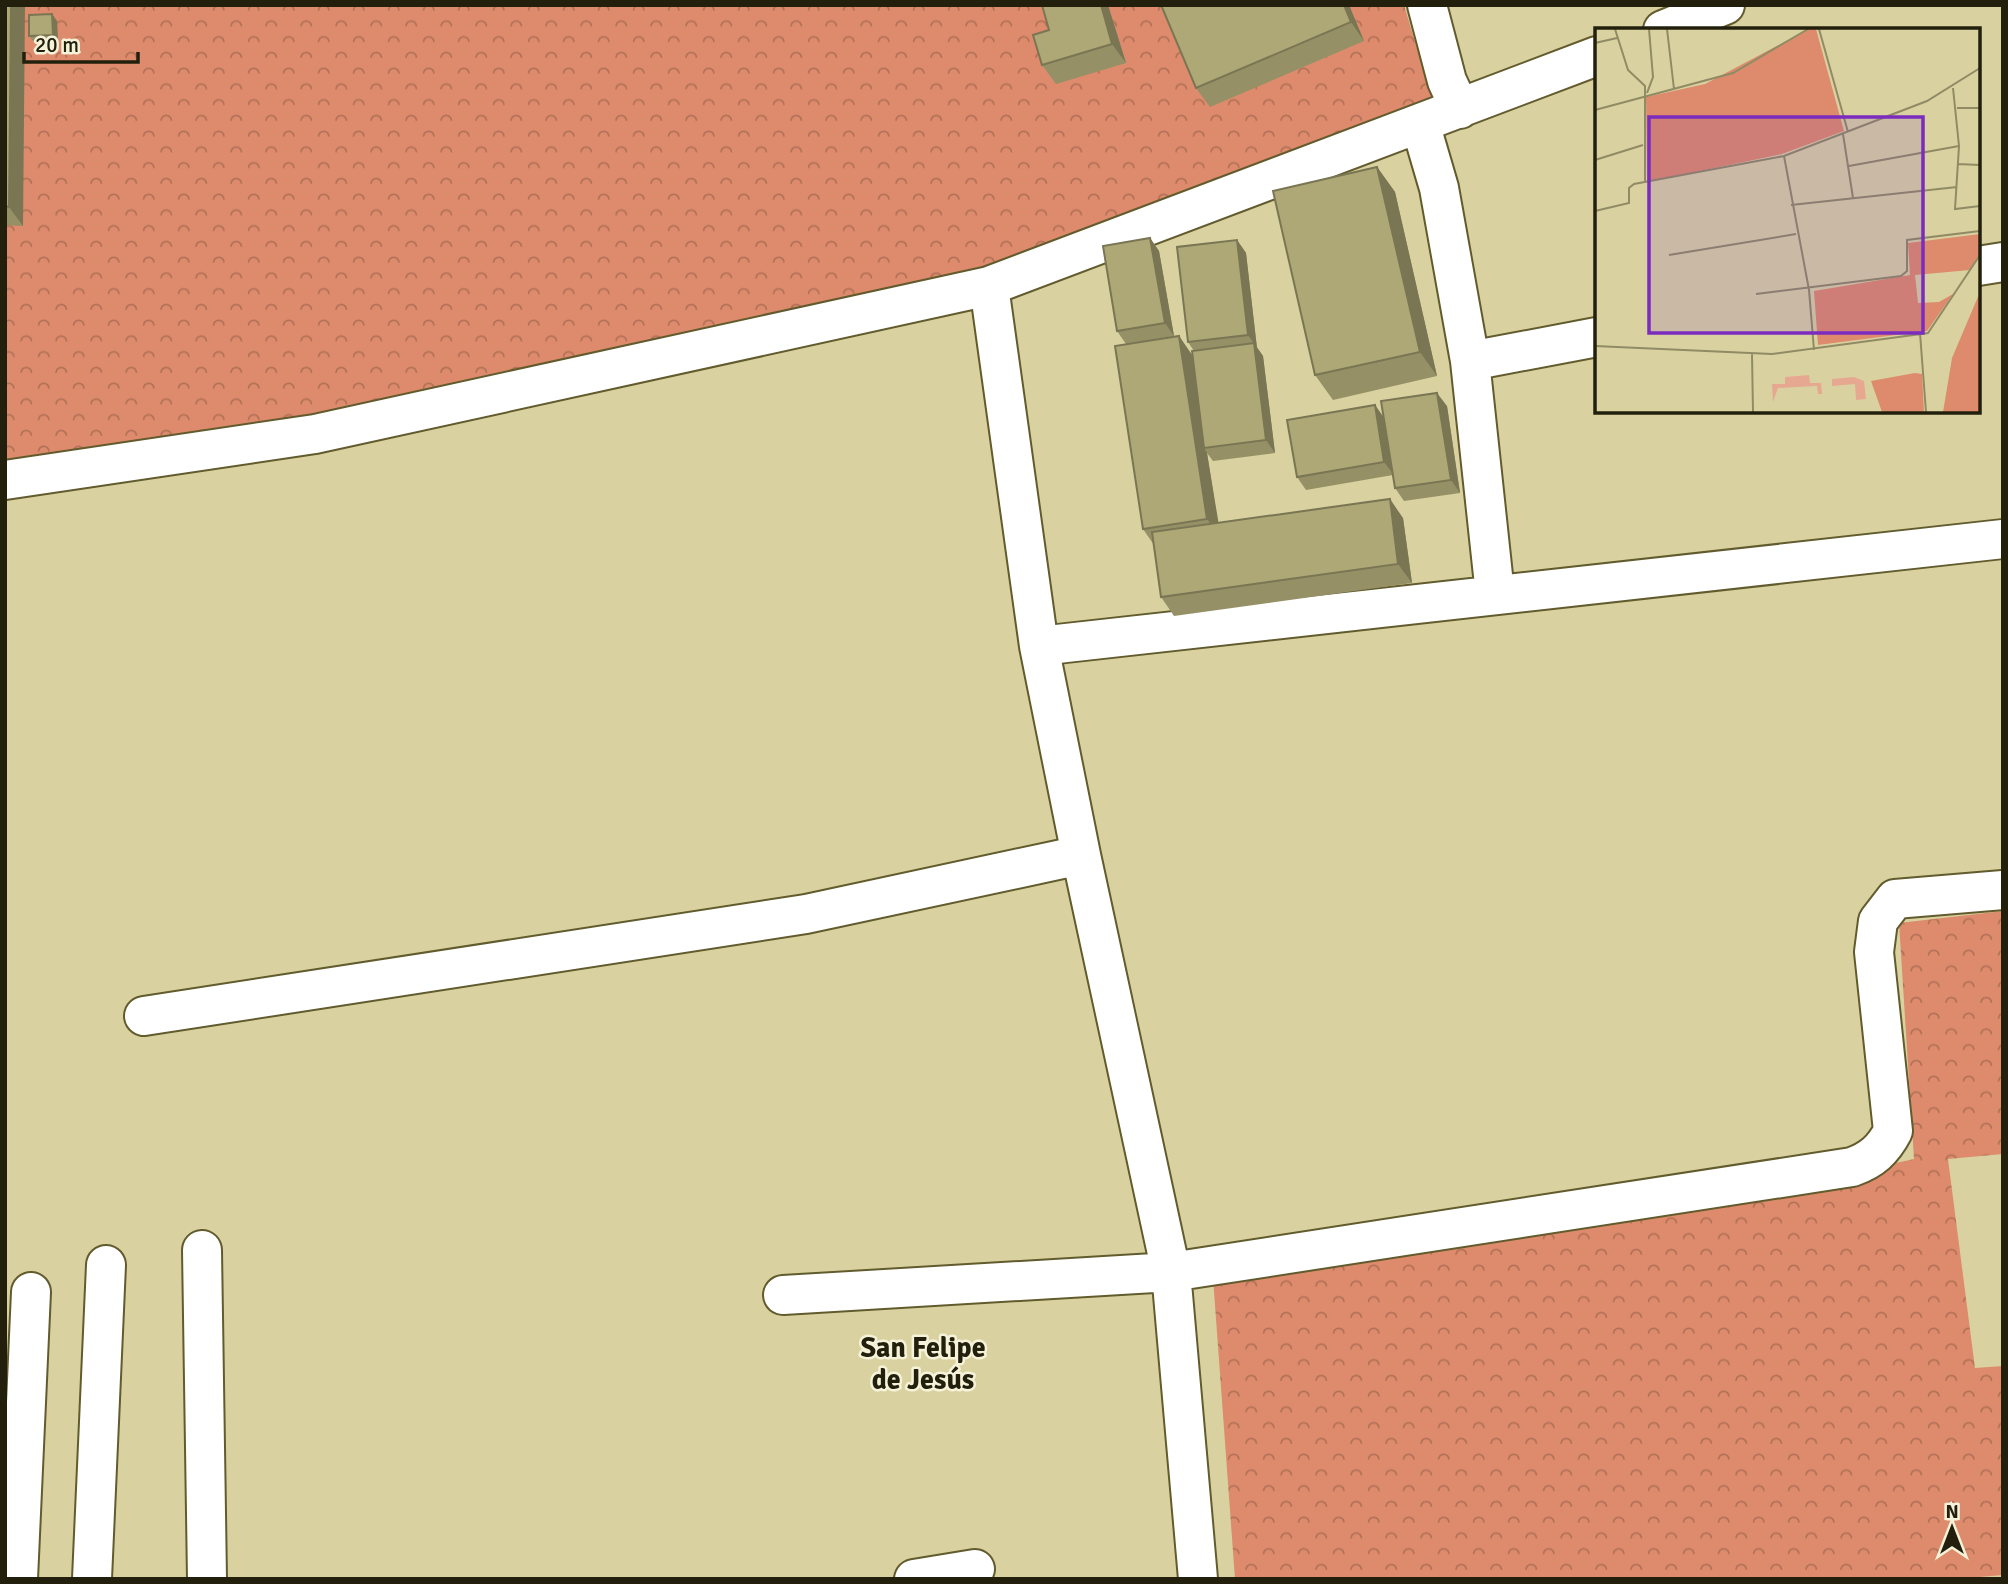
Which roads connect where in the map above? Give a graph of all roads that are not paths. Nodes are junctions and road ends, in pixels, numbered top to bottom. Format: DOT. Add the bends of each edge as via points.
graph roads {
  1 [pos="1427,5"];
  2 [pos="1726,5"];
  3 [pos="1668,28"];
  4 [pos="1595,57"];
  5 [pos="1460,109"];
  6 [pos="1420,123"];
  7 [pos="2003,262"];
  8 [pos="1980,266"];
  9 [pos="989,286"];
  10 [pos="1595,337"];
  11 [pos="1470,361"];
  12 [pos="5,480"];
  13 [pos="2003,538"];
  14 [pos="1495,594"];
  15 [pos="1039,646"];
  16 [pos="1081,855"];
  17 [pos="2003,890"];
  18 [pos="144,1016"];
  19 [pos="202,1250"];
  20 [pos="106,1265"];
  21 [pos="1171,1272"];
  22 [pos="31,1292"];
  23 [pos="783,1296"];
  24 [pos="975,1569"];
  25 [pos="18,1579"];
  26 [pos="92,1579"];
  27 [pos="207,1579"];
  28 [pos="914,1579"];
  29 [pos="1198,1579"];
  1 -- 5 [label="street" via="1447,81"];
  2 -- 3 [label="street"];
  4 -- 5 [label="street"];
  5 -- 6 [label="street"];
  6 -- 9 [label="street"];
  6 -- 11 [label="street" via="1439,187"];
  7 -- 8 [label="street"];
  9 -- 12 [label="street" via="314,434"];
  9 -- 15 [label="street"];
  10 -- 11 [label="street"];
  11 -- 14 [label="street"];
  13 -- 14 [label="street"];
  14 -- 15 [label="street"];
  15 -- 16 [label="street"];
  16 -- 18 [label="street" via="806,914"];
  16 -- 21 [label="street"];
  17 -- 21 [label="street" via="1895,899 1878,921 1874,952 1893,1131 1880,1151 1864,1163"];
  19 -- 27 [label="street"];
  20 -- 26 [label="street"];
  21 -- 23 [label="street"];
  21 -- 29 [label="street"];
  22 -- 25 [label="street"];
  24 -- 28 [label="street"];
}
